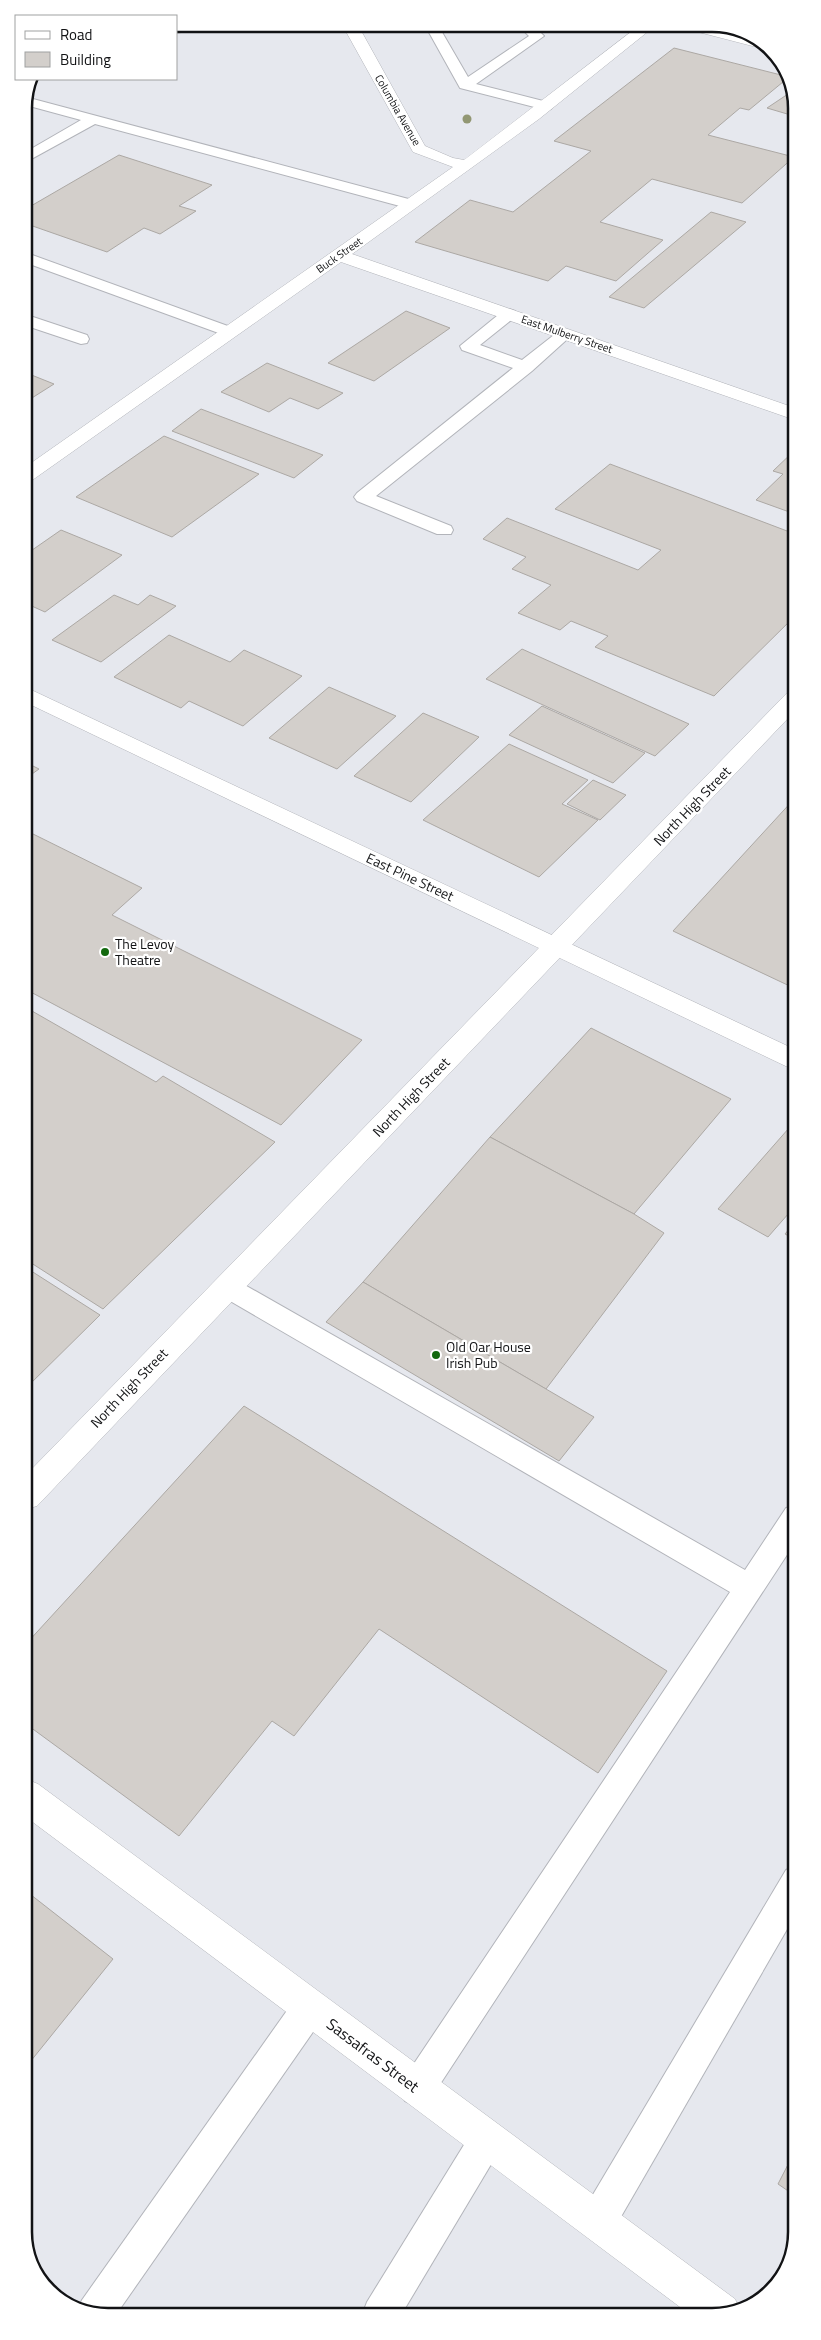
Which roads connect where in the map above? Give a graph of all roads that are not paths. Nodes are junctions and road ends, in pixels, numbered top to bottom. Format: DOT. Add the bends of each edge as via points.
graph roads {
  1 [pos="353,32"];
  2 [pos="436,33"];
  3 [pos="534,33"];
  4 [pos="638,33"];
  5 [pos="718,33"];
  6 [pos="748,41"];
  7 [pos="465,85"];
  8 [pos="33,103"];
  9 [pos="546,106"];
  10 [pos="94,119"];
  11 [pos="33,154"];
  12 [pos="467,165"];
  13 [pos="412,204"];
  14 [pos="339,255"];
  15 [pos="33,260"];
  16 [pos="509,314"];
  17 [pos="33,321"];
  18 [pos="230,332"];
  19 [pos="566,334"];
  20 [pos="81,339"];
  21 [pos="526,367"];
  22 [pos="788,412"];
  23 [pos="33,471"];
  24 [pos="444,530"];
  25 [pos="33,698"];
  26 [pos="788,705"];
  27 [pos="556,947"];
  28 [pos="788,1057"];
  29 [pos="227,1287"];
  30 [pos="32,1489"];
  31 [pos="788,1529"];
  32 [pos="750,1588"];
  33 [pos="32,1801"];
  34 [pos="788,1896"];
  35 [pos="310,2007"];
  36 [pos="417,2089"];
  37 [pos="487,2138"];
  38 [pos="598,2222"];
  39 [pos="99,2307"];
  40 [pos="385,2307"];
  41 [pos="714,2308"];
  1 -- 12 [label="street, Columbia Avenue" via="419,149 448,162"];
  2 -- 7 [label="lane"];
  3 -- 7 [label="lane" via="538,36"];
  4 -- 9 [label="street, Buck Street"];
  5 -- 6 [label="street"];
  7 -- 9 [label="lane"];
  8 -- 10 [label="lane"];
  9 -- 12 [label="street, Buck Street"];
  10 -- 11 [label="lane"];
  10 -- 13 [label="lane"];
  12 -- 13 [label="street, Buck Street"];
  13 -- 14 [label="street, Buck Street"];
  14 -- 16 [label="street, East Mulberry Street"];
  14 -- 18 [label="street, Buck Street"];
  15 -- 18 [label="lane"];
  16 -- 19 [label="street, East Mulberry Street"];
  16 -- 21 [label="lane" via="468,346"];
  17 -- 20 [label="lane"];
  18 -- 23 [label="street, Buck Street"];
  19 -- 21 [label="lane"];
  19 -- 22 [label="street, East Mulberry Street"];
  21 -- 24 [label="lane" via="363,497"];
  25 -- 27 [label="street, East Pine Street"];
  26 -- 27 [label="street, North High Street"];
  27 -- 28 [label="street, East Pine Street"];
  27 -- 29 [label="street, North High Street"];
  29 -- 30 [label="street, North High Street"];
  29 -- 32 [label="lane"];
  31 -- 32 [label="lane"];
  32 -- 36 [label="lane"];
  33 -- 35 [label="street, Sassafras Street"];
  34 -- 38 [label="lane"];
  35 -- 36 [label="street, Sassafras Street"];
  35 -- 39 [label="lane"];
  36 -- 37 [label="street, Sassafras Street"];
  37 -- 38 [label="street, Sassafras Street"];
  37 -- 40 [label="lane"];
  38 -- 41 [label="street, Sassafras Street"];
}
